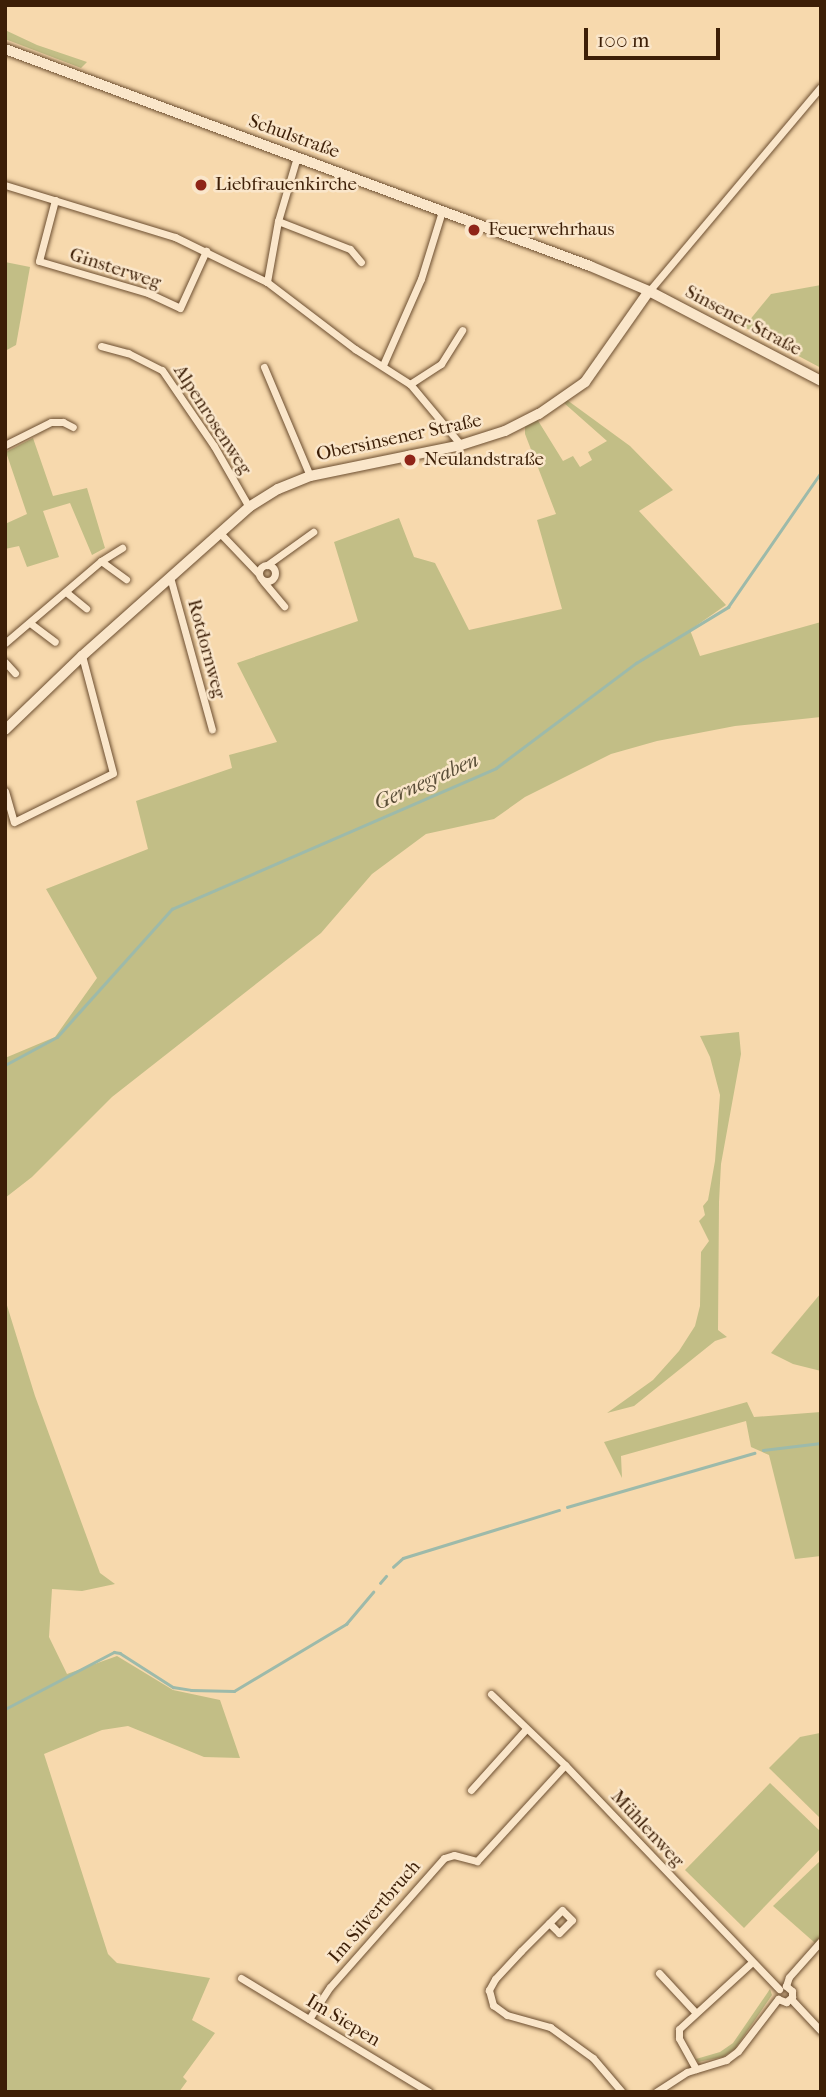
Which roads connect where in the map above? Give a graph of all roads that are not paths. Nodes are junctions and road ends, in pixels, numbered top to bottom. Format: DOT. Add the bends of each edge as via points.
graph roads {
  1 [pos="5,50"];
  2 [pos="821,87"];
  3 [pos="297,157"];
  4 [pos="5,186"];
  5 [pos="55,200"];
  6 [pos="442,211"];
  7 [pos="278,221"];
  8 [pos="206,251"];
  9 [pos="361,262"];
  10 [pos="267,282"];
  11 [pos="649,291"];
  12 [pos="462,330"];
  13 [pos="101,346"];
  14 [pos="383,365"];
  15 [pos="264,367"];
  16 [pos="821,382"];
  17 [pos="410,384"];
  18 [pos="73,427"];
  19 [pos="5,445"];
  20 [pos="461,445"];
  21 [pos="310,476"];
  22 [pos="249,507"];
  23 [pos="219,532"];
  24 [pos="313,532"];
  25 [pos="122,548"];
  26 [pos="101,561"];
  27 [pos="267,565"];
  28 [pos="258,573"];
  29 [pos="170,577"];
  30 [pos="126,579"];
  31 [pos="263,581"];
  32 [pos="66,593"];
  33 [pos="284,606"];
  34 [pos="86,608"];
  35 [pos="30,623"];
  36 [pos="55,642"];
  37 [pos="5,643"];
  38 [pos="82,656"];
  39 [pos="5,662"];
  40 [pos="15,673"];
  41 [pos="212,729"];
  42 [pos="5,730"];
  43 [pos="5,792"];
  44 [pos="491,1694"];
  45 [pos="526,1729"];
  46 [pos="565,1765"];
  47 [pos="471,1790"];
  48 [pos="549,1923"];
  49 [pos="821,1941"];
  50 [pos="752,1962"];
  51 [pos="659,1973"];
  52 [pos="241,1978"];
  53 [pos="783,1987"];
  54 [pos="778,1999"];
  55 [pos="791,1999"];
  56 [pos="696,2013"];
  57 [pos="309,2019"];
  58 [pos="821,2031"];
  59 [pos="696,2069"];
  60 [pos="429,2092"];
  61 [pos="622,2092"];
  62 [pos="656,2092"];
  1 -- 3 [label="main road, Schulstraße"];
  2 -- 11 [label="street, Obersinsener Straße"];
  3 -- 6 [label="main road, Schulstraße"];
  3 -- 7 [label="street"];
  4 -- 5 [label="street"];
  5 -- 8 [label="street"];
  5 -- 8 [label="street, Ginsterweg" via="39,261 148,293 180,308"];
  6 -- 11 [label="main road, Schulstraße"];
  6 -- 14 [label="street" via="421,279"];
  7 -- 9 [label="street" via="350,249"];
  7 -- 10 [label="street"];
  8 -- 10 [label="street"];
  10 -- 14 [label="street"];
  11 -- 16 [label="main road, Sinsener Straße"];
  11 -- 20 [label="main road, Obersinsener Straße" via="585,382 539,414"];
  12 -- 17 [label="street" via="441,365"];
  13 -- 22 [label="street, Alpenrosenweg" via="162,370"];
  14 -- 17 [label="street"];
  15 -- 21 [label="street"];
  17 -- 20 [label="street"];
  18 -- 19 [label="street" via="51,422"];
  20 -- 21 [label="main road, Obersinsener Straße"];
  21 -- 22 [label="main road, Obersinsener Straße"];
  22 -- 23 [label="main road, Obersinsener Straße"];
  23 -- 28 [label="street"];
  23 -- 29 [label="main road, Obersinsener Straße"];
  24 -- 27 [label="street"];
  25 -- 26 [label="street"];
  26 -- 30 [label="street"];
  26 -- 32 [label="street"];
  27 -- 28 [label="street"];
  27 -- 31 [label="street" via="274,576"];
  28 -- 31 [label="street"];
  29 -- 38 [label="main road, Obersinsener Straße"];
  29 -- 41 [label="street, Rotdornweg"];
  31 -- 33 [label="street"];
  32 -- 34 [label="street"];
  32 -- 35 [label="street"];
  35 -- 36 [label="street"];
  35 -- 37 [label="street"];
  38 -- 42 [label="main road, Obersinsener Straße"];
  38 -- 43 [label="street" via="113,773 13,822"];
  39 -- 40 [label="street"];
  44 -- 45 [label="street, Mühlenweg"];
  45 -- 46 [label="street, Mühlenweg"];
  45 -- 47 [label="street"];
  46 -- 50 [label="street, Mühlenweg"];
  46 -- 57 [label="street, Im Silvertbruch" via="477,1861 454,1855 444,1858 330,1987"];
  48 -- 61 [label="street" via="495,1979 489,1990 493,2005 507,2015 550,2027 593,2059"];
  49 -- 53 [label="street"];
  50 -- 53 [label="street, Mühlenweg"];
  50 -- 56 [label="street"];
  51 -- 56 [label="street"];
  52 -- 57 [label="street, Im Siepen"];
  53 -- 54 [label="street"];
  53 -- 55 [label="street, Mühlenweg" via="792,1991"];
  54 -- 55 [label="street"];
  54 -- 59 [label="street" via="738,2051 726,2060"];
  55 -- 58 [label="street, Mühlenweg"];
  56 -- 59 [label="street" via="679,2031"];
  57 -- 60 [label="street, Im Siepen"];
  59 -- 62 [label="street"];
}
